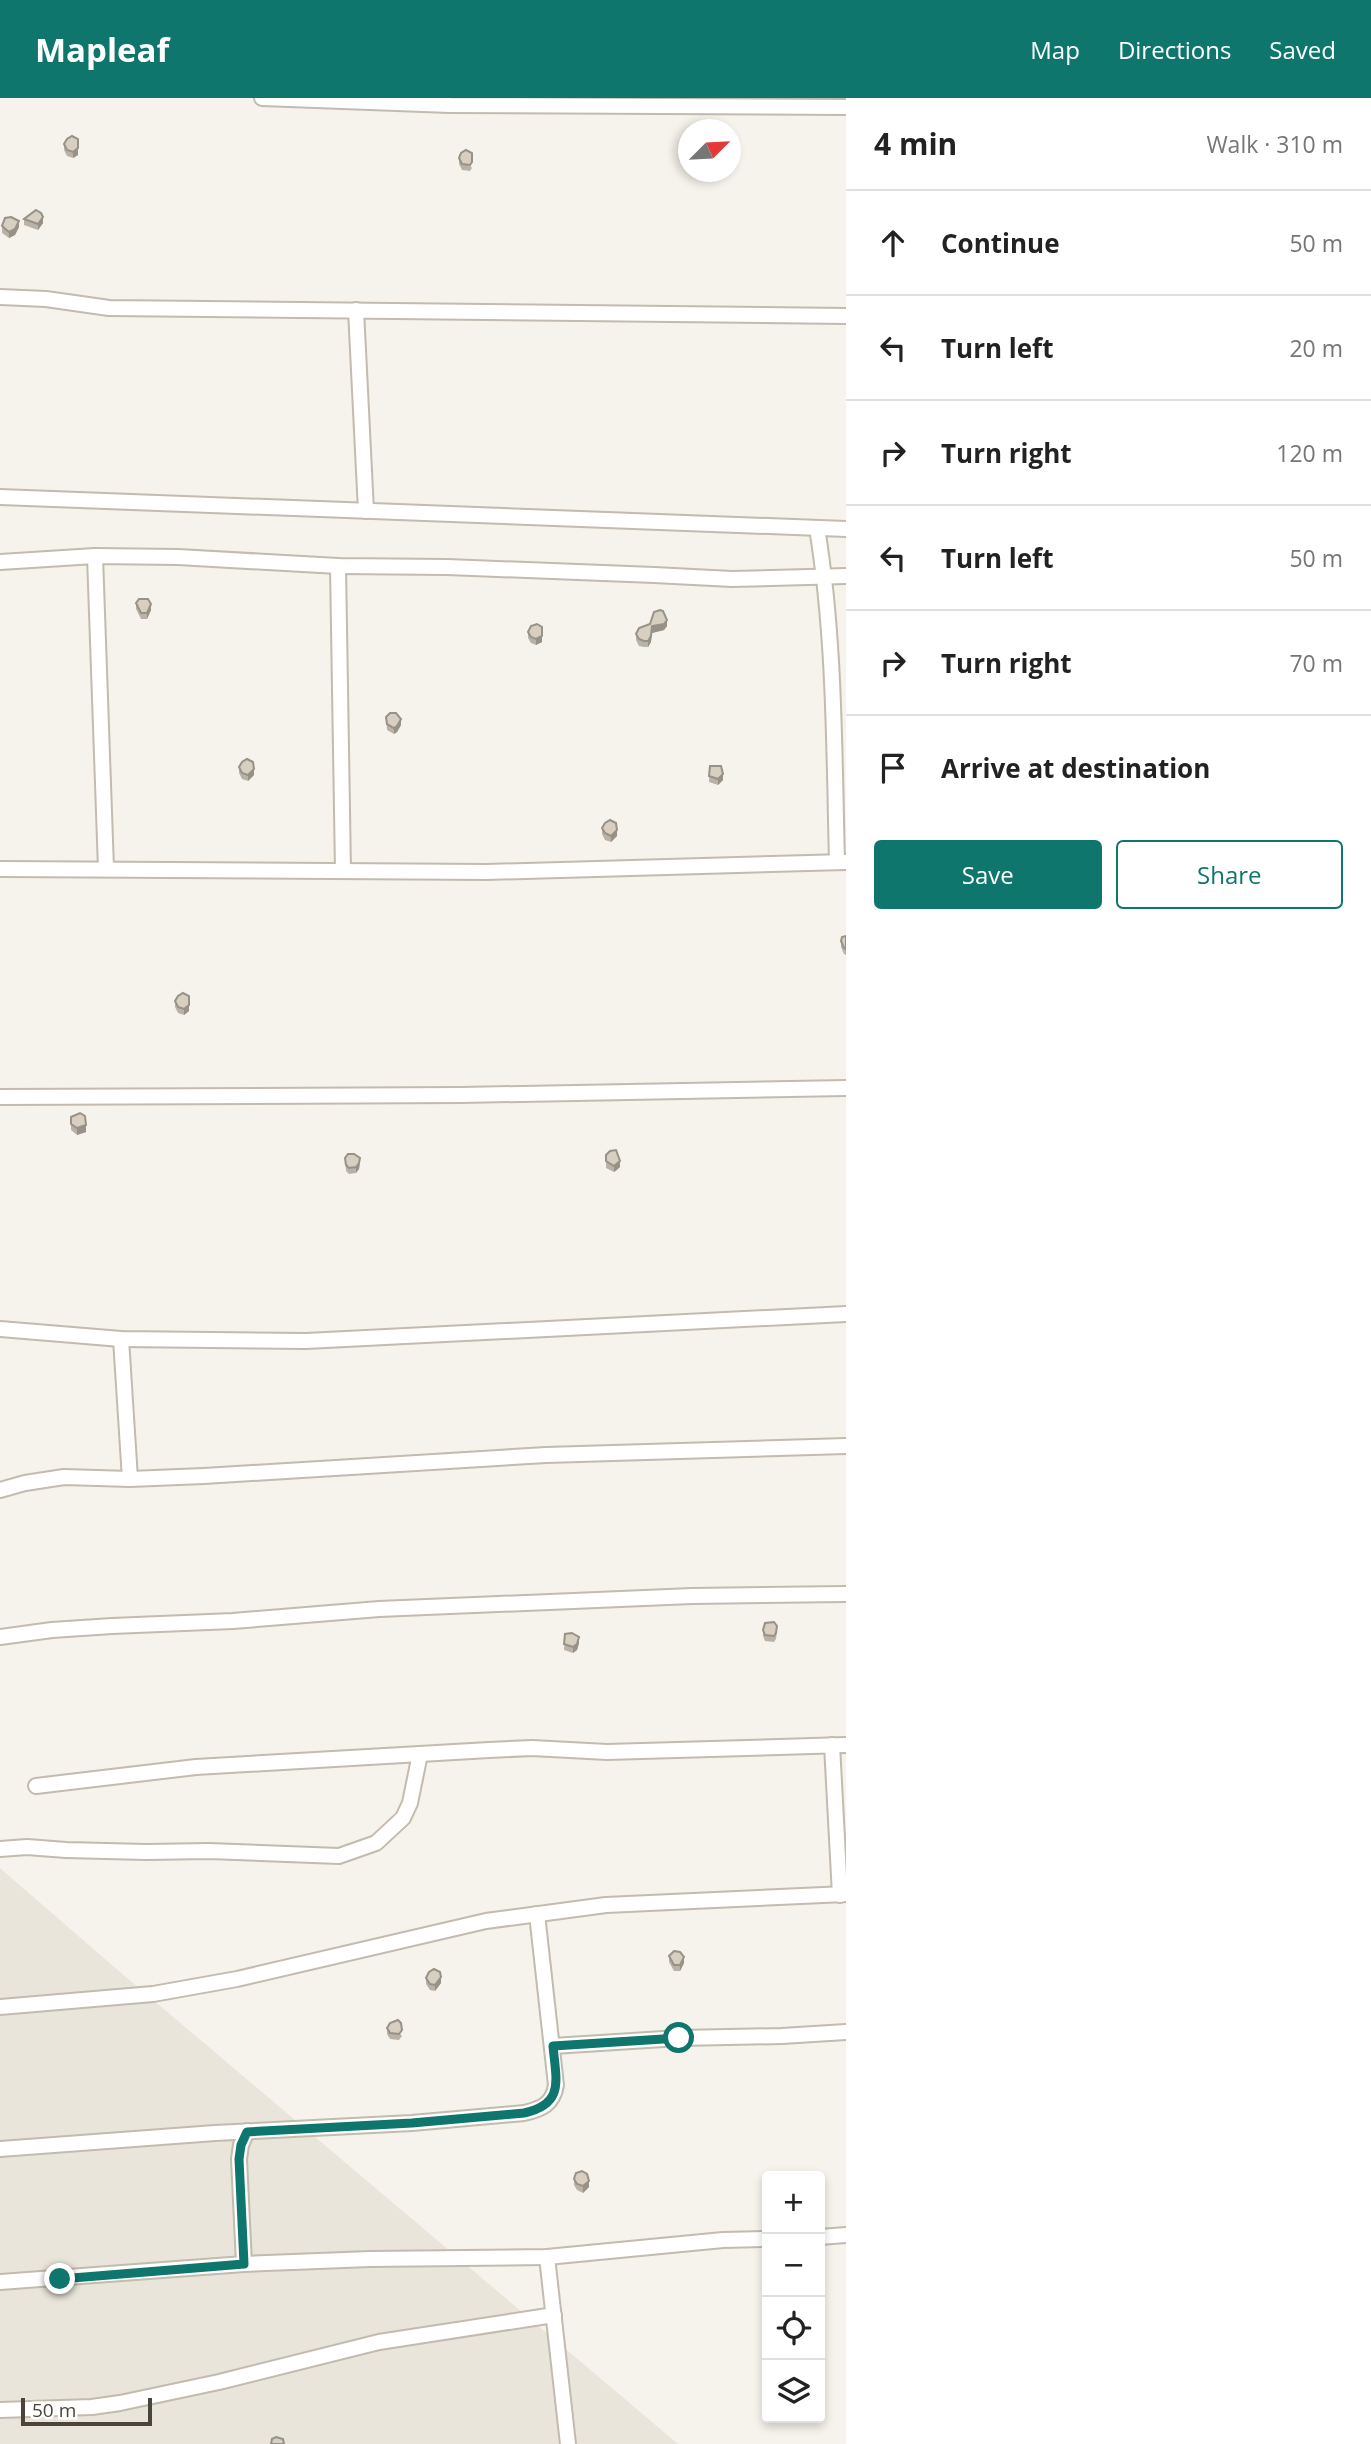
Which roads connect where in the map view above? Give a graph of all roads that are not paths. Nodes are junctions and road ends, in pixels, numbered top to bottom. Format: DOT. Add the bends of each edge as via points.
graph roads {
  1 [pos="262,98"];
  2 [pos="846,107"];
  3 [pos="0,297"];
  4 [pos="356,310"];
  5 [pos="846,316"];
  6 [pos="0,498"];
  7 [pos="366,511"];
  8 [pos="817,528"];
  9 [pos="846,529"];
  10 [pos="95,556"];
  11 [pos="0,562"];
  12 [pos="338,566"];
  13 [pos="846,576"];
  14 [pos="825,578"];
  15 [pos="841,862"];
  16 [pos="0,869"];
  17 [pos="106,869"];
  18 [pos="343,871"];
  19 [pos="846,1088"];
  20 [pos="0,1097"];
  21 [pos="846,1314"];
  22 [pos="0,1329"];
  23 [pos="121,1339"];
  24 [pos="846,1446"];
  25 [pos="130,1479"];
  26 [pos="0,1490"];
  27 [pos="846,1594"];
  28 [pos="0,1637"];
  29 [pos="839,1745"];
  30 [pos="420,1754"];
  31 [pos="36,1786"];
  32 [pos="0,1849"];
  33 [pos="843,1895"];
  34 [pos="537,1914"];
  35 [pos="0,2007"];
  36 [pos="846,2032"];
  37 [pos="553,2046"];
  38 [pos="247,2132"];
  39 [pos="0,2149"];
  40 [pos="846,2235"];
  41 [pos="825,2236"];
  42 [pos="762,2239"];
  43 [pos="547,2257"];
  44 [pos="244,2264"];
  45 [pos="0,2282"];
  46 [pos="554,2315"];
  47 [pos="0,2410"];
  48 [pos="568,2444"];
  1 -- 2 [label="street" via="450,105"];
  3 -- 4 [label="street" via="109,307"];
  4 -- 5 [label="street"];
  4 -- 7 [label="street"];
  6 -- 7 [label="street"];
  7 -- 8 [label="street"];
  8 -- 9 [label="street"];
  8 -- 14 [label="street"];
  10 -- 11 [label="street"];
  10 -- 12 [label="street"];
  10 -- 17 [label="street"];
  12 -- 14 [label="street"];
  12 -- 18 [label="street"];
  13 -- 14 [label="street"];
  14 -- 15 [label="street"];
  15 -- 18 [label="street" via="487,872"];
  16 -- 17 [label="street"];
  17 -- 18 [label="street"];
  19 -- 20 [label="street" via="461,1096"];
  21 -- 23 [label="street" via="306,1341"];
  22 -- 23 [label="street"];
  23 -- 25 [label="street"];
  24 -- 25 [label="street" via="546,1455"];
  25 -- 26 [label="street" via="64,1477"];
  27 -- 28 [label="street" via="379,1609"];
  29 -- 30 [label="street" via="607,1752 532,1748"];
  29 -- 33 [label="street"];
  30 -- 31 [label="street" via="196,1767"];
  30 -- 32 [label="street" via="403,1818 376,1843 338,1856"];
  33 -- 34 [label="street" via="606,1905"];
  34 -- 35 [label="street" via="486,1921 153,1994"];
  34 -- 37 [label="street"];
  36 -- 37 [label="street"];
  37 -- 38 [label="street" via="554,2095 539,2110"];
  38 -- 39 [label="street"];
  38 -- 44 [label="street" via="239,2159"];
  40 -- 41 [label="street"];
  42 -- 43 [label="street"];
  43 -- 44 [label="street"];
  43 -- 46 [label="street"];
  44 -- 45 [label="street"];
  46 -- 47 [label="street" via="379,2342 120,2403"];
  46 -- 48 [label="street"];
}
